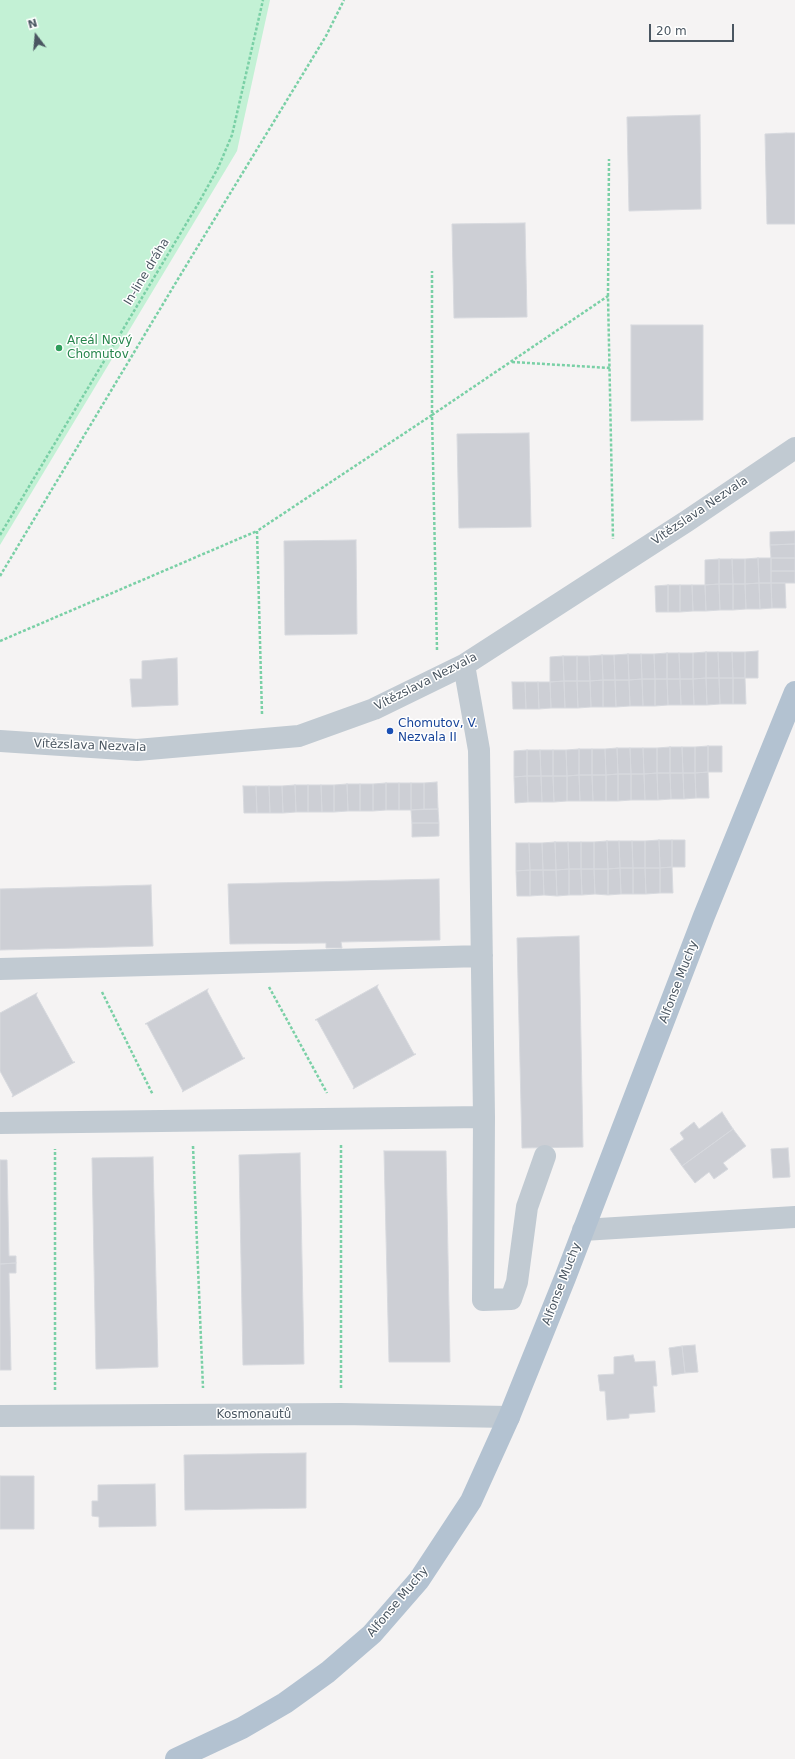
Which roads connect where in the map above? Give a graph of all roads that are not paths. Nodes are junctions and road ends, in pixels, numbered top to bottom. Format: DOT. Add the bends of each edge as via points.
graph roads {
  1 [pos="795,448"];
  2 [pos="464,665"];
  3 [pos="795,692"];
  4 [pos="0,741"];
  5 [pos="482,956"];
  6 [pos="0,969"];
  7 [pos="484,1117"];
  8 [pos="0,1123"];
  9 [pos="545,1156"];
  10 [pos="795,1217"];
  11 [pos="583,1230"];
  12 [pos="0,1416"];
  13 [pos="509,1417"];
  14 [pos="176,1759"];
  1 -- 2 [label="street, Vítězslava Nezvala"];
  2 -- 4 [label="street, Vítězslava Nezvala" via="374,709 298,736 138,750"];
  2 -- 5 [label="street" via="479,750"];
  3 -- 11 [label="main road, Alfonse Muchy" via="704,916"];
  5 -- 6 [label="street"];
  5 -- 7 [label="street"];
  7 -- 8 [label="street"];
  7 -- 9 [label="street" via="482,1300 511,1299 517,1282 528,1207"];
  10 -- 11 [label="street"];
  11 -- 13 [label="main road, Alfonse Muchy"];
  12 -- 13 [label="street, Kosmonautů" via="342,1414"];
  13 -- 14 [label="main road, Alfonse Muchy" via="471,1501 419,1580 372,1634 328,1672 285,1703 242,1728"];
}
